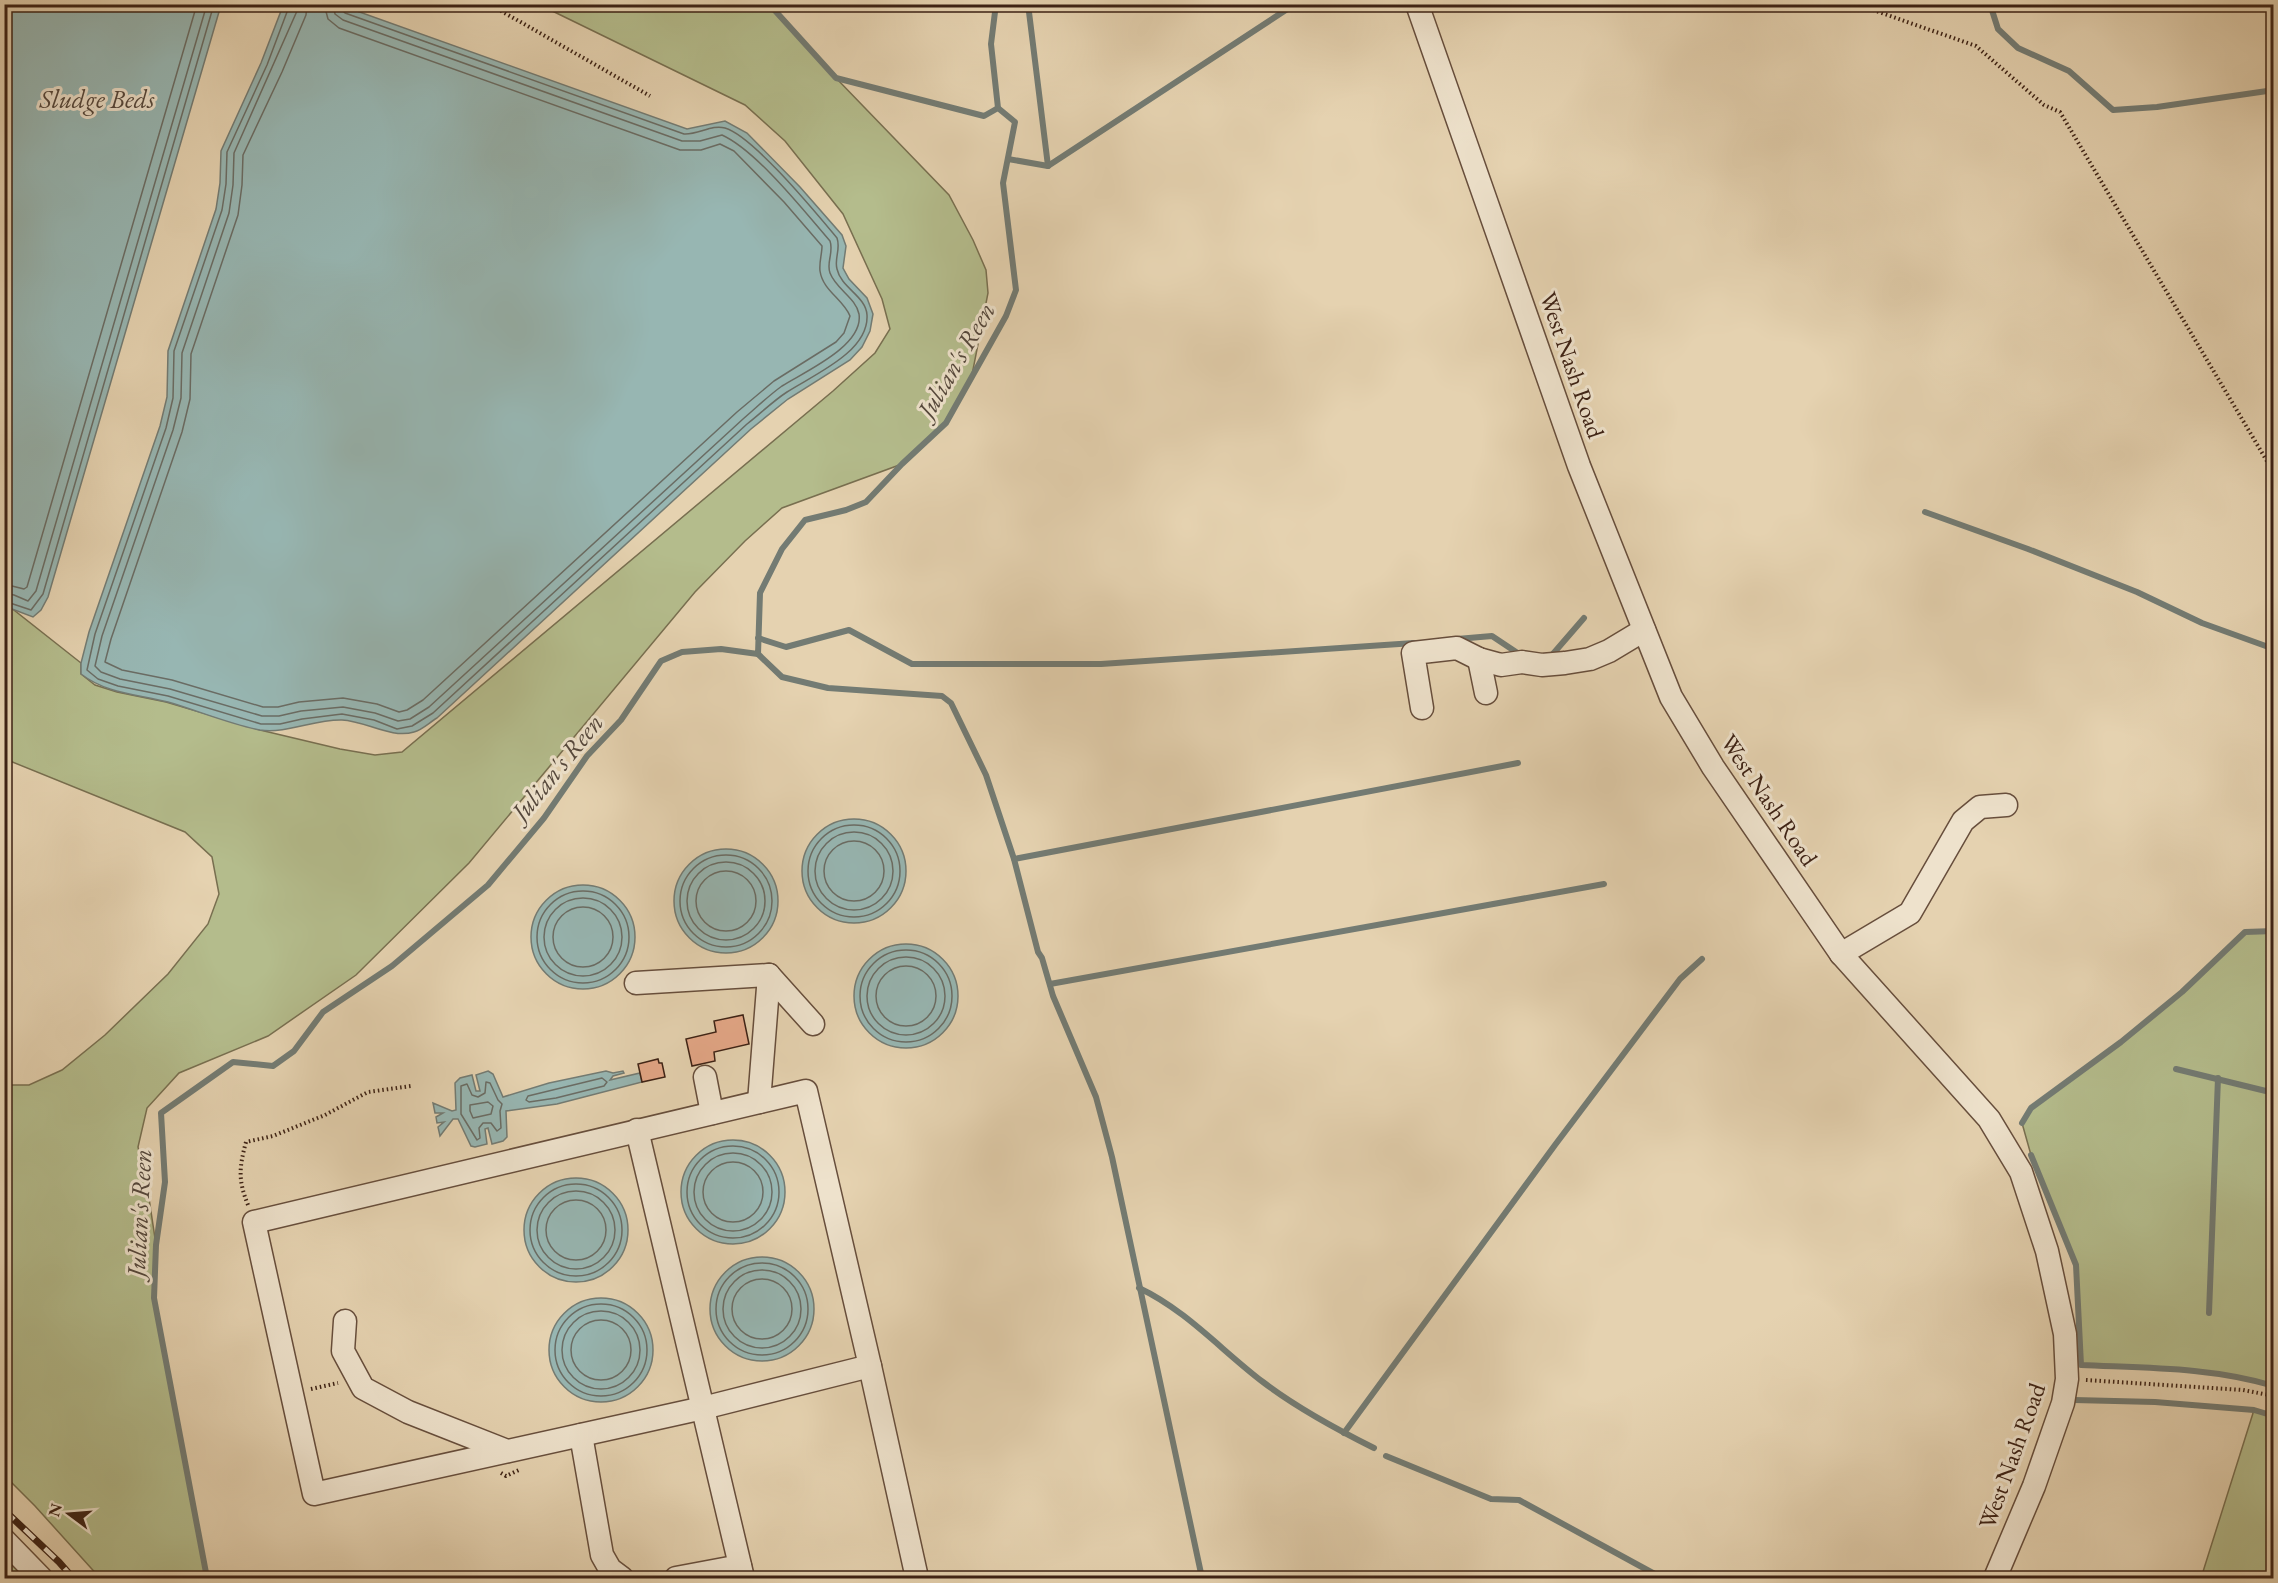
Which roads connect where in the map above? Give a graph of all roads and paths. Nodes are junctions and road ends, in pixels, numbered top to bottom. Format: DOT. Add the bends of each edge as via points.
graph roads {
  1 [pos="489,4"];
  2 [pos="1417,4"];
  3 [pos="1856,4"];
  4 [pos="650,96"];
  5 [pos="2274,473"];
  6 [pos="1644,630"];
  7 [pos="1479,659"];
  8 [pos="1486,693"];
  9 [pos="1422,708"];
  10 [pos="2006,805"];
  11 [pos="1841,954"];
  12 [pos="769,975"];
  13 [pos="636,983"];
  14 [pos="813,1024"];
  15 [pos="705,1077"];
  16 [pos="411,1086"];
  17 [pos="759,1102"];
  18 [pos="712,1113"];
  19 [pos="637,1130"];
  20 [pos="254,1222"];
  21 [pos="345,1321"];
  22 [pos="870,1365"];
  23 [pos="2067,1378"];
  24 [pos="358,1379"];
  25 [pos="292,1394"];
  26 [pos="2274,1396"];
  27 [pos="703,1408"];
  28 [pos="581,1435"];
  29 [pos="507,1451"];
  30 [pos="4,1540"];
  31 [pos="741,1572"];
  32 [pos="41,1578"];
  33 [pos="622,1578"];
  34 [pos="676,1578"];
  35 [pos="917,1578"];
  36 [pos="1995,1578"];
  1 -- 4 [label="path"];
  2 -- 6 [label="street, West Nash Road" via="1579,466"];
  3 -- 5 [label="path" via="1976,46 2044,105 2060,112"];
  6 -- 7 [label="street" via="1590,659 1501,665"];
  6 -- 11 [label="street, West Nash Road" via="1671,697 1713,766"];
  7 -- 8 [label="street"];
  7 -- 9 [label="street" via="1457,648 1413,653"];
  10 -- 11 [label="street" via="1980,807 1963,821 1910,913"];
  11 -- 23 [label="street, West Nash Road" via="1989,1119 2020,1172 2047,1251 2065,1334"];
  12 -- 13 [label="street"];
  12 -- 14 [label="street"];
  12 -- 17 [label="street"];
  15 -- 18 [label="street"];
  16 -- 20 [label="path" via="368,1092 325,1115 273,1136 246,1142 240,1185"];
  17 -- 18 [label="street"];
  17 -- 22 [label="street" via="806,1091"];
  18 -- 19 [label="street"];
  19 -- 20 [label="street"];
  19 -- 27 [label="street"];
  20 -- 25 [label="street"];
  21 -- 24 [label="street" via="343,1351"];
  22 -- 27 [label="street"];
  22 -- 35 [label="street"];
  23 -- 26 [label="path" via="2243,1390"];
  23 -- 36 [label="street, West Nash Road" via="2063,1403 2034,1486"];
  24 -- 25 [label="path"];
  24 -- 29 [label="street" via="363,1388 408,1412"];
  25 -- 29 [label="street" via="314,1494"];
  27 -- 28 [label="street"];
  27 -- 31 [label="street"];
  28 -- 29 [label="street"];
  28 -- 33 [label="street" via="602,1555 610,1569"];
  30 -- 32 [label="street"];
  31 -- 34 [label="street"];
}
